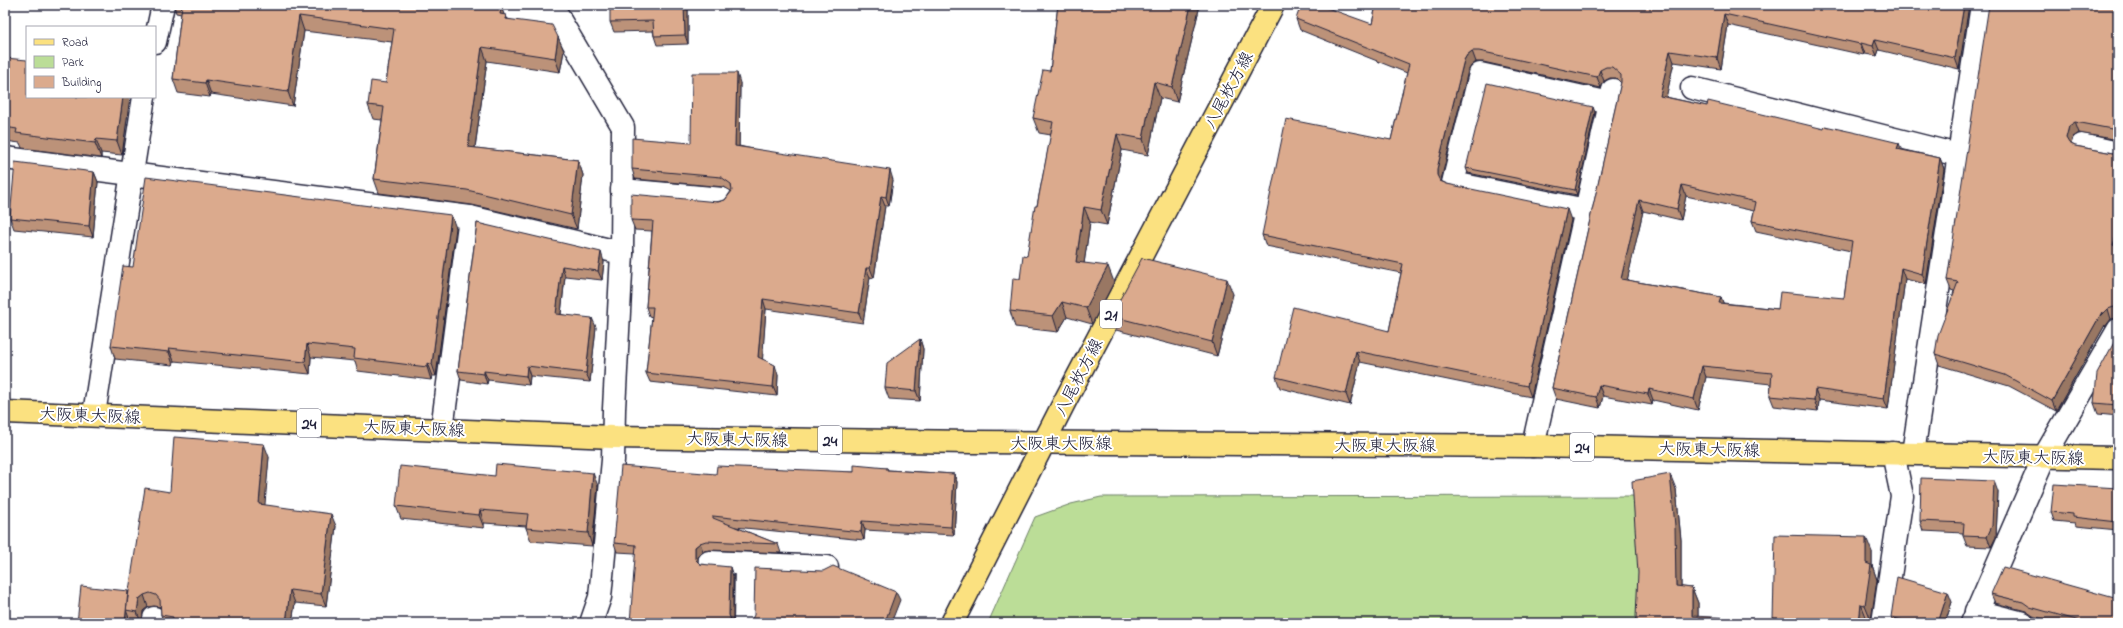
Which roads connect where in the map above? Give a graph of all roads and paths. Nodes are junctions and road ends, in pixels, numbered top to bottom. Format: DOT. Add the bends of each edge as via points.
graph roads {
  1 [pos="162,5"];
  2 [pos="487,5"];
  3 [pos="1273,5"];
  4 [pos="1982,5"];
  5 [pos="555,11"];
  6 [pos="156,37"];
  7 [pos="1692,88"];
  8 [pos="144,98"];
  9 [pos="2082,145"];
  10 [pos="2118,153"];
  11 [pos="1958,155"];
  12 [pos="5,158"];
  13 [pos="132,173"];
  14 [pos="622,190"];
  15 [pos="723,199"];
  16 [pos="1586,210"];
  17 [pos="470,216"];
  18 [pos="622,253"];
  19 [pos="2118,330"];
  20 [pos="5,412"];
  21 [pos="94,414"];
  22 [pos="442,428"];
  23 [pos="613,437"];
  24 [pos="1046,442"];
  25 [pos="1533,446"];
  26 [pos="1903,453"];
  27 [pos="2044,457"];
  28 [pos="2118,458"];
  29 [pos="709,562"];
  30 [pos="746,564"];
  31 [pos="827,567"];
  32 [pos="1974,617"];
  33 [pos="591,623"];
  34 [pos="745,623"];
  35 [pos="952,623"];
  36 [pos="1882,623"];
  37 [pos="2023,623"];
  1 -- 6 [label="street"];
  2 -- 5 [label="street"];
  3 -- 24 [label="main road, 八尾枚方線 / 21"];
  4 -- 11 [label="street"];
  5 -- 14 [label="street" via="623,127"];
  7 -- 11 [label="street"];
  8 -- 13 [label="street"];
  9 -- 10 [label="street"];
  11 -- 26 [label="street"];
  12 -- 13 [label="street"];
  13 -- 17 [label="street"];
  13 -- 21 [label="street"];
  14 -- 15 [label="street"];
  14 -- 18 [label="street"];
  16 -- 16 [label="street" via="1612,97 1480,74 1453,183"];
  16 -- 25 [label="street"];
  17 -- 18 [label="street"];
  17 -- 22 [label="street"];
  18 -- 23 [label="street"];
  19 -- 27 [label="street"];
  20 -- 21 [label="main road, 大阪東大阪線 / 24"];
  21 -- 22 [label="main road, 大阪東大阪線 / 24"];
  22 -- 23 [label="main road, 大阪東大阪線 / 24"];
  23 -- 24 [label="main road, 大阪東大阪線 / 24"];
  23 -- 33 [label="street" via="600,597"];
  24 -- 25 [label="main road, 大阪東大阪線 / 24"];
  24 -- 35 [label="main road, 八尾枚方線 / 21" via="1015,497"];
  25 -- 26 [label="main road, 大阪東大阪線 / 24"];
  26 -- 27 [label="main road, 大阪東大阪線 / 24"];
  26 -- 36 [label="street" via="1902,496"];
  27 -- 28 [label="main road, 大阪東大阪線 / 24"];
  27 -- 32 [label="street"];
  29 -- 30 [label="street"];
  30 -- 31 [label="street"];
  30 -- 34 [label="street"];
  32 -- 37 [label="street"];
}
